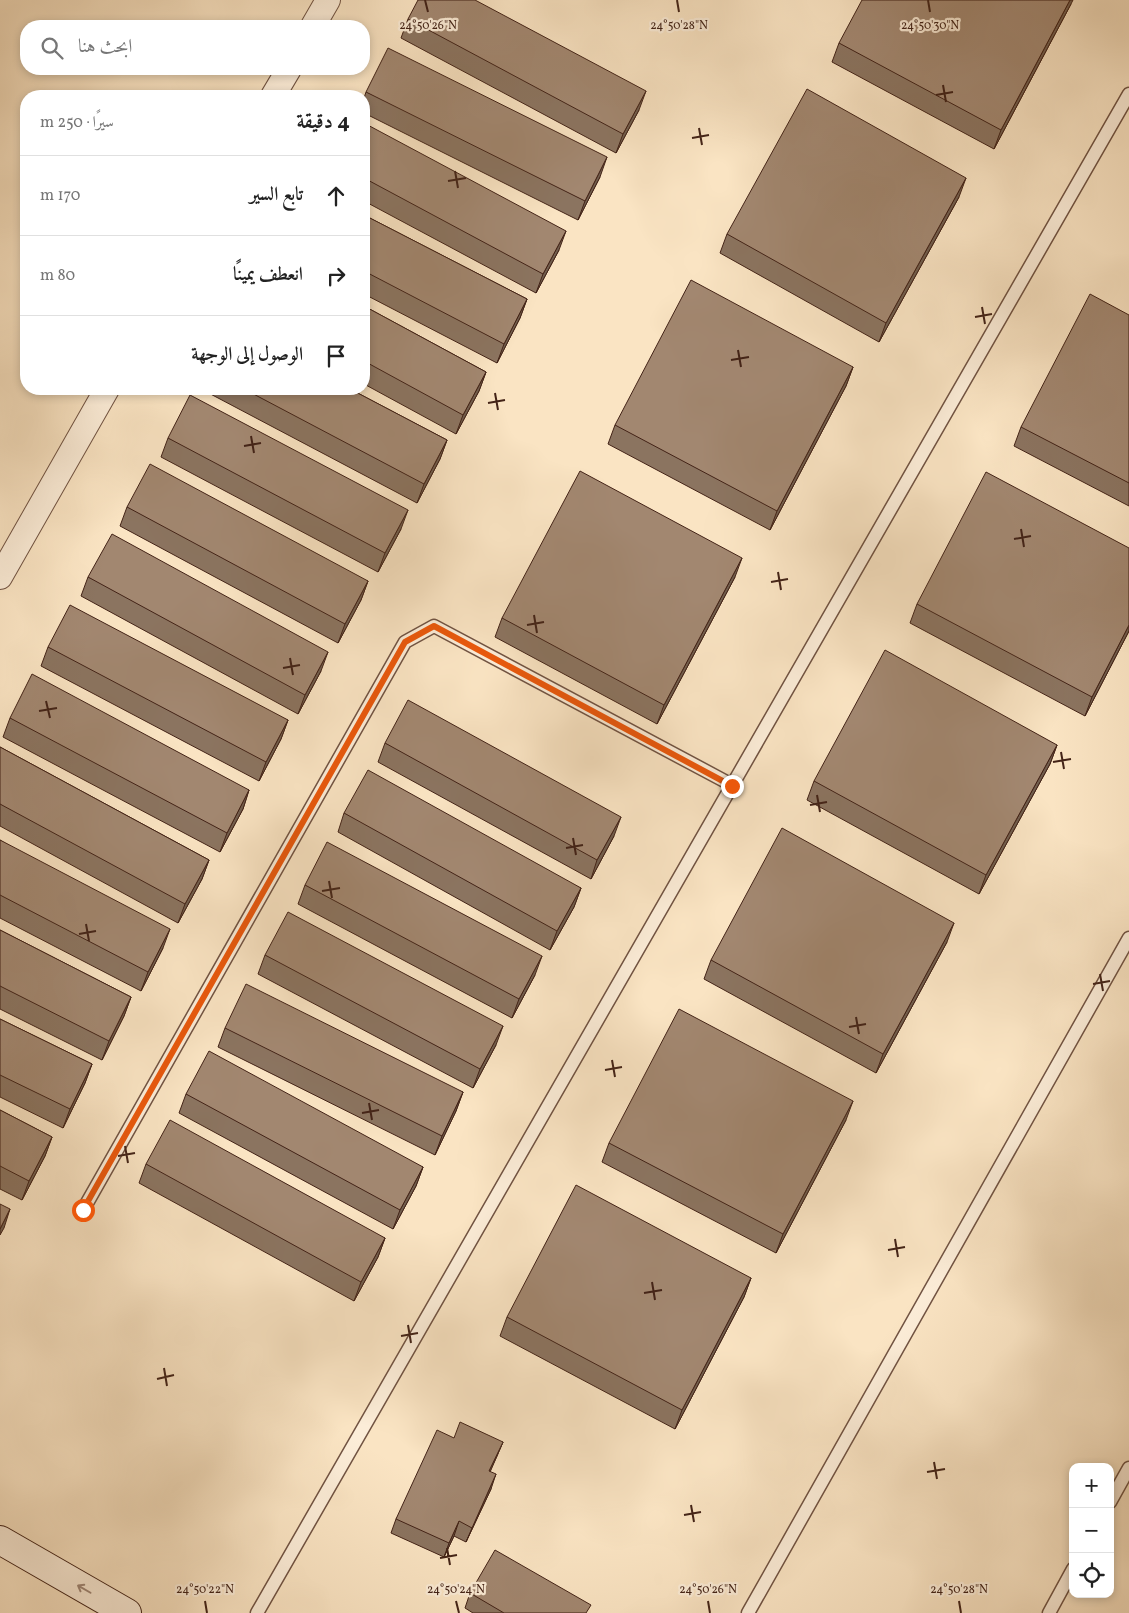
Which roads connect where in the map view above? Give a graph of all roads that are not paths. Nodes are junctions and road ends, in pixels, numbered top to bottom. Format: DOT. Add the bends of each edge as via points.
graph roads {
  1 [pos="328,0"];
  2 [pos="316,20"];
  3 [pos="285,75"];
  4 [pos="277,90"];
  5 [pos="1129,94"];
  6 [pos="104,395"];
  7 [pos="0,577"];
  8 [pos="732,786"];
  9 [pos="1129,938"];
  10 [pos="83,1210"];
  11 [pos="1129,1468"];
  12 [pos="1114,1495"];
  13 [pos="0,1540"];
  14 [pos="1069,1577"];
  15 [pos="126,1613"];
  16 [pos="258,1613"];
  17 [pos="748,1613"];
  18 [pos="1048,1613"];
  1 -- 2 [label="street"];
  3 -- 4 [label="street"];
  5 -- 8 [label="lane"];
  6 -- 7 [label="street"];
  8 -- 10 [label="lane" via="434,626 405,642"];
  8 -- 16 [label="lane"];
  9 -- 17 [label="lane"];
  11 -- 12 [label="lane"];
  15 -- 13 [label="main road, one-way"];
  14 -- 18 [label="lane"];
}
